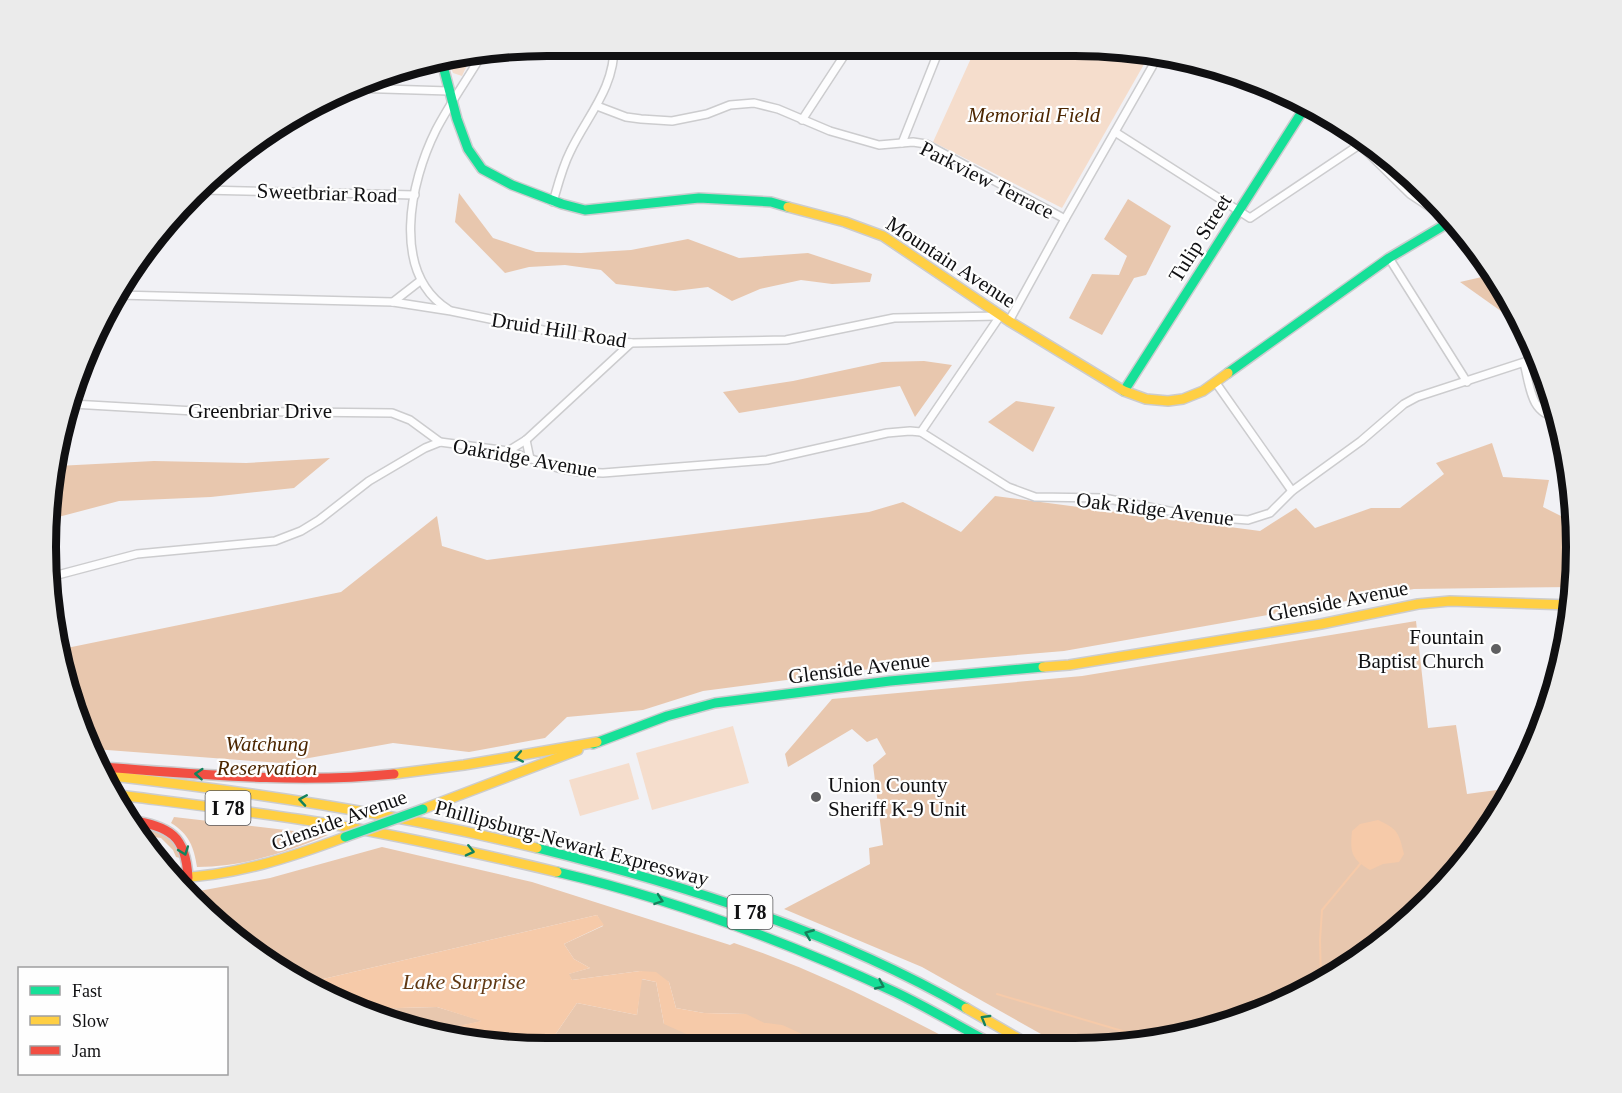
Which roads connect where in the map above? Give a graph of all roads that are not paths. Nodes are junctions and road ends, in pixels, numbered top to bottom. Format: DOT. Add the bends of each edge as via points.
graph roads {
  1 [pos="613,56"];
  2 [pos="844,56"];
  3 [pos="937,56"];
  4 [pos="478,61"];
  5 [pos="1155,62"];
  6 [pos="443,67"];
  7 [pos="371,89"];
  8 [pos="449,91"];
  9 [pos="452,104"];
  10 [pos="597,106"];
  11 [pos="1302,111"];
  12 [pos="802,120"];
  13 [pos="1115,132"];
  14 [pos="902,143"];
  15 [pos="1358,145"];
  16 [pos="1376,159"];
  17 [pos="209,190"];
  18 [pos="415,195"];
  19 [pos="553,202"];
  20 [pos="1429,206"];
  21 [pos="1238,211"];
  22 [pos="1065,219"];
  23 [pos="1446,224"];
  24 [pos="1389,258"];
  25 [pos="420,281"];
  26 [pos="125,295"];
  27 [pos="393,302"];
  28 [pos="451,311"];
  29 [pos="1000,316"];
  30 [pos="1009,321"];
  31 [pos="631,343"];
  32 [pos="1530,361"];
  33 [pos="1524,363"];
  34 [pos="1467,381"];
  35 [pos="1216,383"];
  36 [pos="1124,391"];
  37 [pos="77,404"];
  38 [pos="1548,414"];
  39 [pos="921,432"];
  40 [pos="526,440"];
  41 [pos="440,442"];
  42 [pos="507,451"];
  43 [pos="530,459"];
  44 [pos="1292,491"];
  45 [pos="57,575"];
  46 [pos="1563,605"];
  47 [pos="597,742"];
  48 [pos="108,767"];
  49 [pos="112,776"];
  50 [pos="123,796"];
  51 [pos="140,822"];
  52 [pos="184,878"];
  53 [pos="188,878"];
  54 [pos="981,1038"];
  55 [pos="1018,1038"];
  1 -- 10 [label="street" via="610,76"];
  2 -- 12 [label="street"];
  3 -- 14 [label="street"];
  4 -- 9 [label="street"];
  5 -- 13 [label="street"];
  6 -- 8 [label="main road, Mountain Avenue"];
  7 -- 8 [label="street"];
  8 -- 9 [label="main road, Mountain Avenue"];
  9 -- 18 [label="street" via="424,159"];
  9 -- 19 [label="main road, Mountain Avenue" via="477,165"];
  10 -- 12 [label="street, Parkview Terrace" via="642,120 672,120 754,103"];
  10 -- 19 [label="street" via="568,154"];
  11 -- 21 [label="main road, Tulip Street"];
  12 -- 14 [label="street, Parkview Terrace" via="879,145"];
  13 -- 21 [label="street"];
  13 -- 22 [label="street"];
  14 -- 22 [label="street, Parkview Terrace" via="926,144"];
  15 -- 21 [label="street" via="1250,218"];
  16 -- 20 [label="street" via="1410,194"];
  17 -- 18 [label="street, Sweetbriar Road"];
  18 -- 25 [label="street" via="411,246"];
  19 -- 29 [label="main road, Mountain Avenue" via="594,210 722,198 795,208 884,236"];
  21 -- 36 [label="main road, Tulip Street"];
  22 -- 30 [label="street"];
  23 -- 24 [label="main road, Mountain Avenue"];
  24 -- 34 [label="street"];
  24 -- 35 [label="main road, Mountain Avenue"];
  25 -- 27 [label="street"];
  25 -- 28 [label="street"];
  26 -- 27 [label="street, Druid Hill Road"];
  27 -- 28 [label="street, Druid Hill Road"];
  28 -- 31 [label="street, Druid Hill Road"];
  29 -- 30 [label="main road, Mountain Avenue"];
  29 -- 31 [label="street, Druid Hill Road" via="894,318 786,340"];
  29 -- 39 [label="street"];
  30 -- 36 [label="main road, Mountain Avenue"];
  31 -- 40 [label="street"];
  32 -- 33 [label="street, Oak Ridge Avenue"];
  33 -- 34 [label="street, Oak Ridge Avenue"];
  33 -- 38 [label="street" via="1535,404"];
  34 -- 44 [label="street, Oak Ridge Avenue" via="1404,404"];
  35 -- 36 [label="main road, Mountain Avenue" via="1196,394 1168,401"];
  35 -- 44 [label="street"];
  37 -- 41 [label="street, Greenbriar Drive" via="194,411 392,413 410,420"];
  39 -- 43 [label="street, Oakridge Avenue" via="886,433 766,460 603,473 579,472"];
  39 -- 44 [label="street, Oak Ridge Avenue" via="1008,487 1035,497 1104,498 1194,516 1248,520 1270,513"];
  40 -- 42 [label="street"];
  40 -- 43 [label="street"];
  41 -- 42 [label="street, Oakridge Avenue"];
  41 -- 45 [label="street, Oakridge Avenue" via="369,481 310,526 275,541 137,554"];
  42 -- 43 [label="street, Oakridge Avenue"];
  46 -- 47 [label="main road, Glenside Avenue" via="1450,601 1411,605 1321,624 1069,664 715,703"];
  47 -- 48 [label="main road, one-way" via="502,760 351,777 253,777"];
  47 -- 53 [label="main road, Glenside Avenue, bridge" via="261,867"];
  55 -- 49 [label="main road, Phillipsburg-Newark Expressway / I 78, one-way" via="880,963 776,921 621,870 392,815"];
  50 -- 54 [label="main road, Phillipsburg-Newark Expressway / I 78, one-way" via="304,819 413,838 649,896 830,962"];
  51 -- 53 [label="main road, one-way" via="158,825 175,835 186,852"];
  52 -- 53 [label="main road, Glenside Avenue"];
}
